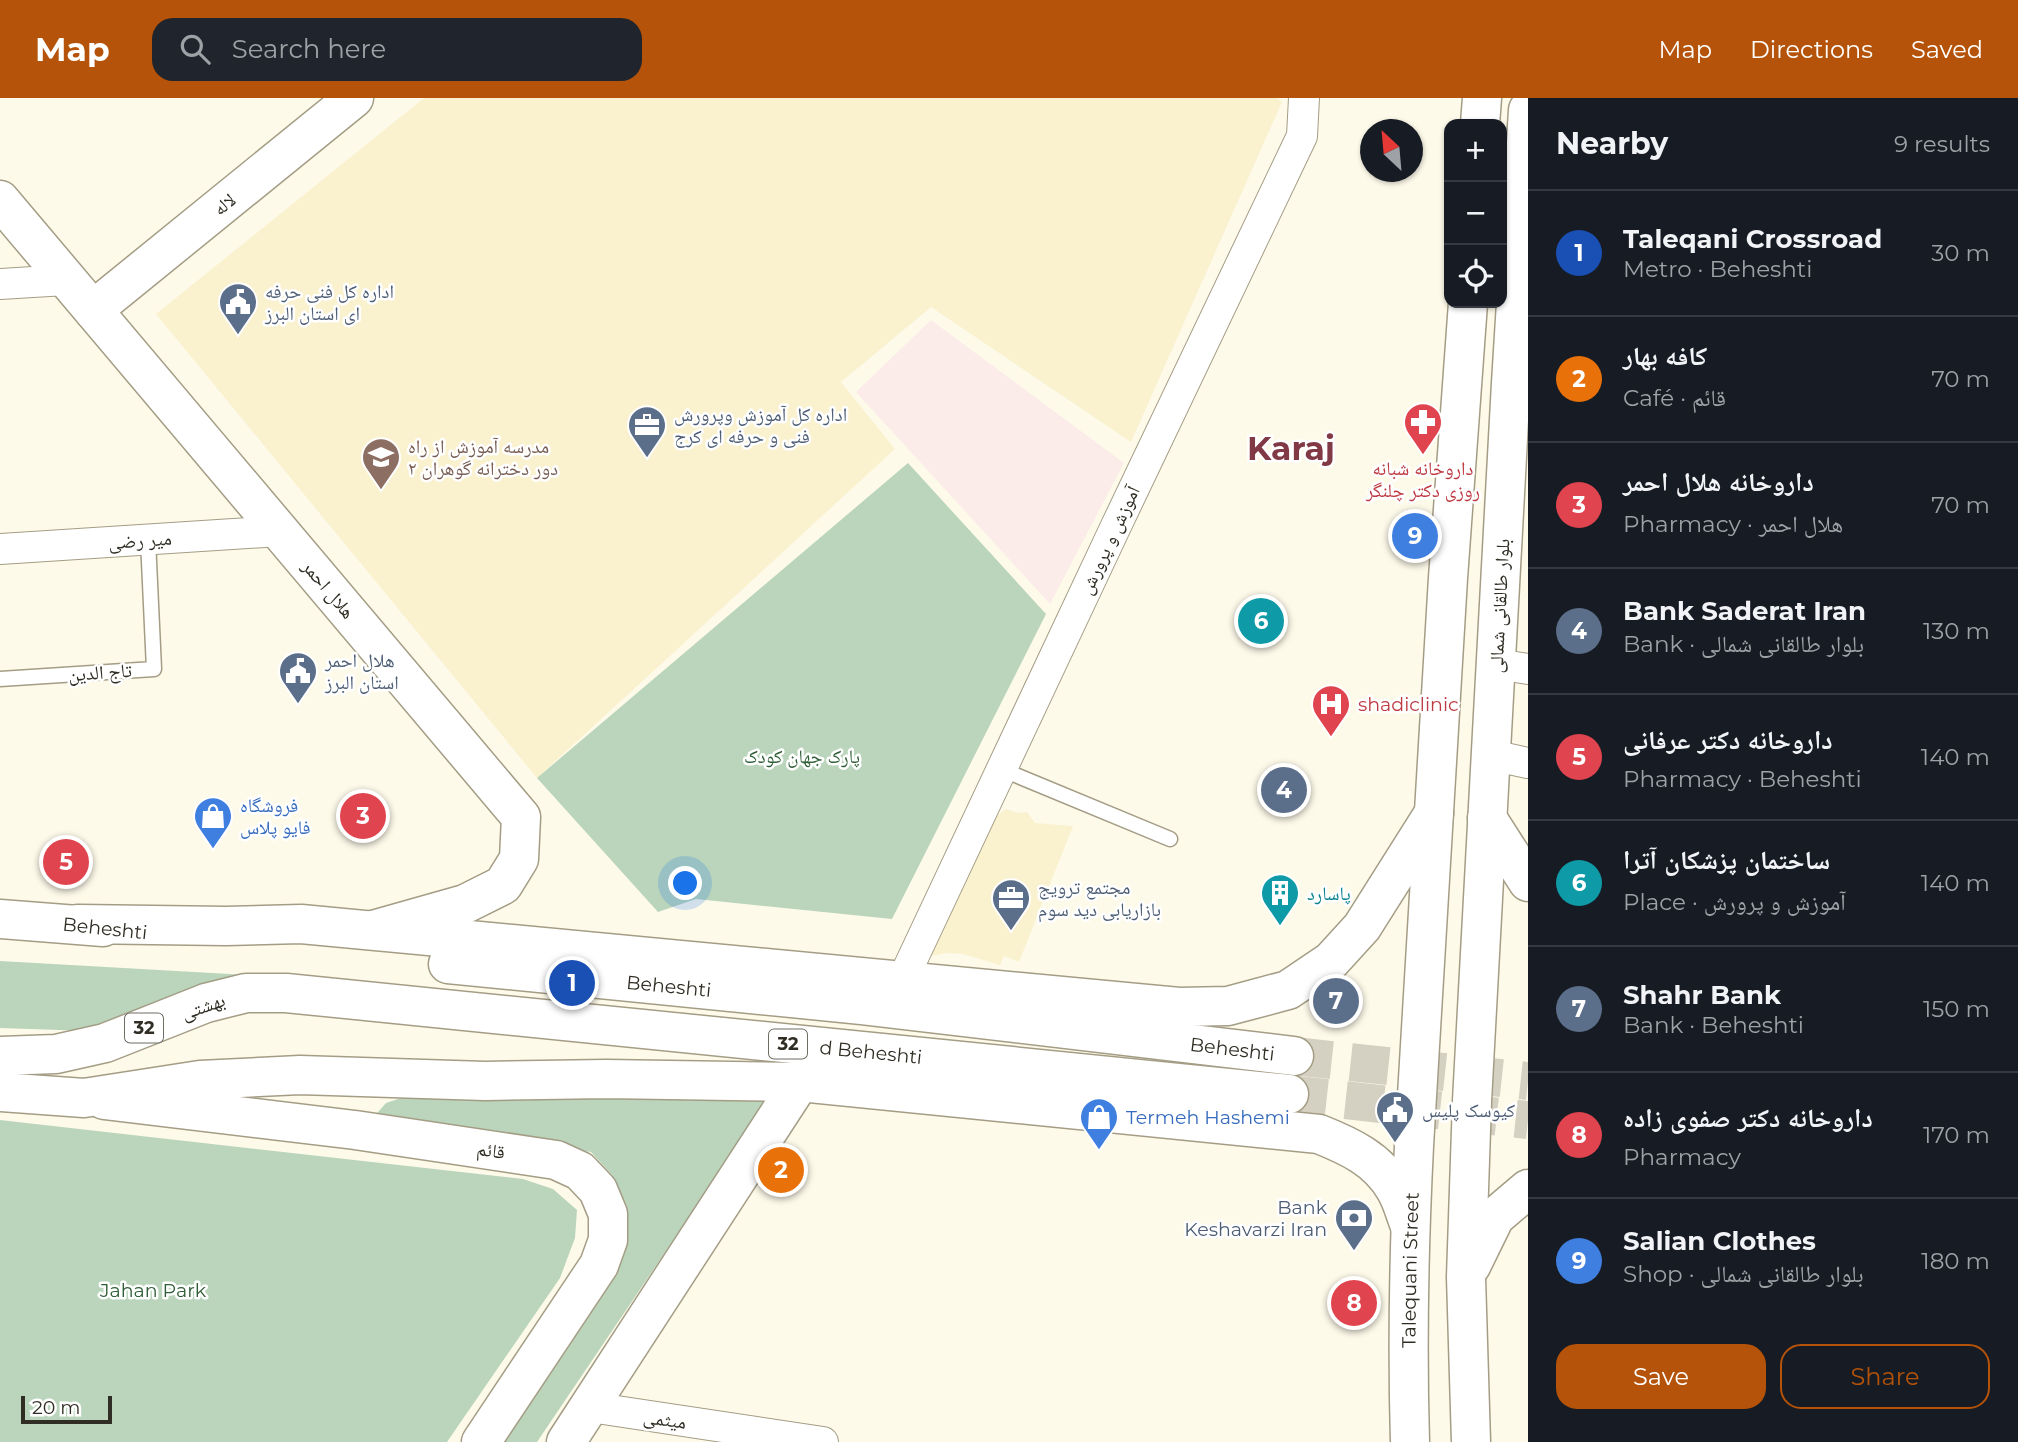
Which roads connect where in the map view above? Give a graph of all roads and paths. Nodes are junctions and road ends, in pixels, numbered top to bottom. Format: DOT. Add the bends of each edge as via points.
graph roads {
  1 [pos="354,98"];
  2 [pos="1304,98"];
  3 [pos="1482,98"];
  4 [pos="1528,110"];
  5 [pos="1480,119"];
  6 [pos="0,201"];
  7 [pos="1525,212"];
  8 [pos="66,280"];
  9 [pos="0,284"];
  10 [pos="1468,308"];
  11 [pos="93,310"];
  12 [pos="1517,500"];
  13 [pos="280,531"];
  14 [pos="148,540"];
  15 [pos="0,550"];
  16 [pos="1512,667"];
  17 [pos="0,679"];
  18 [pos="1491,755"];
  19 [pos="1528,763"];
  20 [pos="1001,769"];
  21 [pos="1434,813"];
  22 [pos="1488,818"];
  23 [pos="1170,839"];
  24 [pos="1528,883"];
  25 [pos="0,919"];
  26 [pos="78,924"];
  27 [pos="373,930"];
  28 [pos="903,979"];
  29 [pos="0,1056"];
  30 [pos="1294,1056"];
  31 [pos="800,1082"];
  32 [pos="0,1092"];
  33 [pos="1289,1094"];
  34 [pos="84,1098"];
  35 [pos="1528,1189"];
  36 [pos="1410,1226"];
  37 [pos="1466,1277"];
  38 [pos="590,1407"];
  39 [pos="481,1442"];
  40 [pos="566,1442"];
  41 [pos="823,1442"];
  42 [pos="1410,1442"];
  43 [pos="1471,1442"];
  1 -- 11 [label="main road, لاله"];
  2 -- 20 [label="street, آموزش و پرورش" via="1302,136"];
  3 -- 5 [label="main road"];
  4 -- 7 [label="main road, بلوار طالقانی شمالی"];
  6 -- 8 [label="main road, هلال احمر"];
  7 -- 12 [label="main road, بلوار طالقانی شمالی" via="1511,383"];
  8 -- 9 [label="street"];
  8 -- 11 [label="main road, هلال احمر"];
  10 -- 21 [label="main road"];
  11 -- 13 [label="main road, هلال احمر"];
  12 -- 16 [label="main road, بلوار طالقانی شمالی"];
  13 -- 14 [label="street, میر رضی"];
  13 -- 27 [label="main road, هلال احمر" via="522,817 519,859 503,885 465,904"];
  14 -- 15 [label="street, میر رضی"];
  14 -- 17 [label="lane, تاج الدین" via="154,669"];
  16 -- 18 [label="main road, بلوار طالقانی شمالی"];
  18 -- 19 [label="street"];
  18 -- 22 [label="main road, بلوار طالقانی شمالی"];
  20 -- 23 [label="lane"];
  20 -- 28 [label="street, آموزش و پرورش"];
  21 -- 28 [label="main road" via="1362,927 1331,961 1288,990 1228,1006 1179,1007"];
  21 -- 36 [label="main road, Talequani Street"];
  22 -- 24 [label="main road"];
  22 -- 37 [label="main road, بلوار طالقانی شمالی"];
  25 -- 26 [label="main road, Beheshti"];
  26 -- 27 [label="main road" via="301,924"];
  26 -- 30 [label="main road, Beheshti" via="862,1005"];
  27 -- 28 [label="main road"];
  29 -- 33 [label="main road, d Beheshti / 32" via="56,1054 105,1043 206,1003 246,993 286,993"];
  31 -- 34 [label="main road" via="485,1082 300,1075 200,1080"];
  31 -- 36 [label="main road" via="1319,1134 1378,1165 1396,1189"];
  31 -- 38 [label="main road"];
  32 -- 34 [label="main road"];
  34 -- 39 [label="main road, قائم" via="368,1132 556,1160 580,1171 598,1190 608,1214 608,1240 599,1265"];
  35 -- 37 [label="main road" via="1495,1217"];
  36 -- 42 [label="main road, Talequani Street"];
  37 -- 43 [label="main road"];
  38 -- 40 [label="main road"];
  38 -- 41 [label="street, میثمی"];
}
